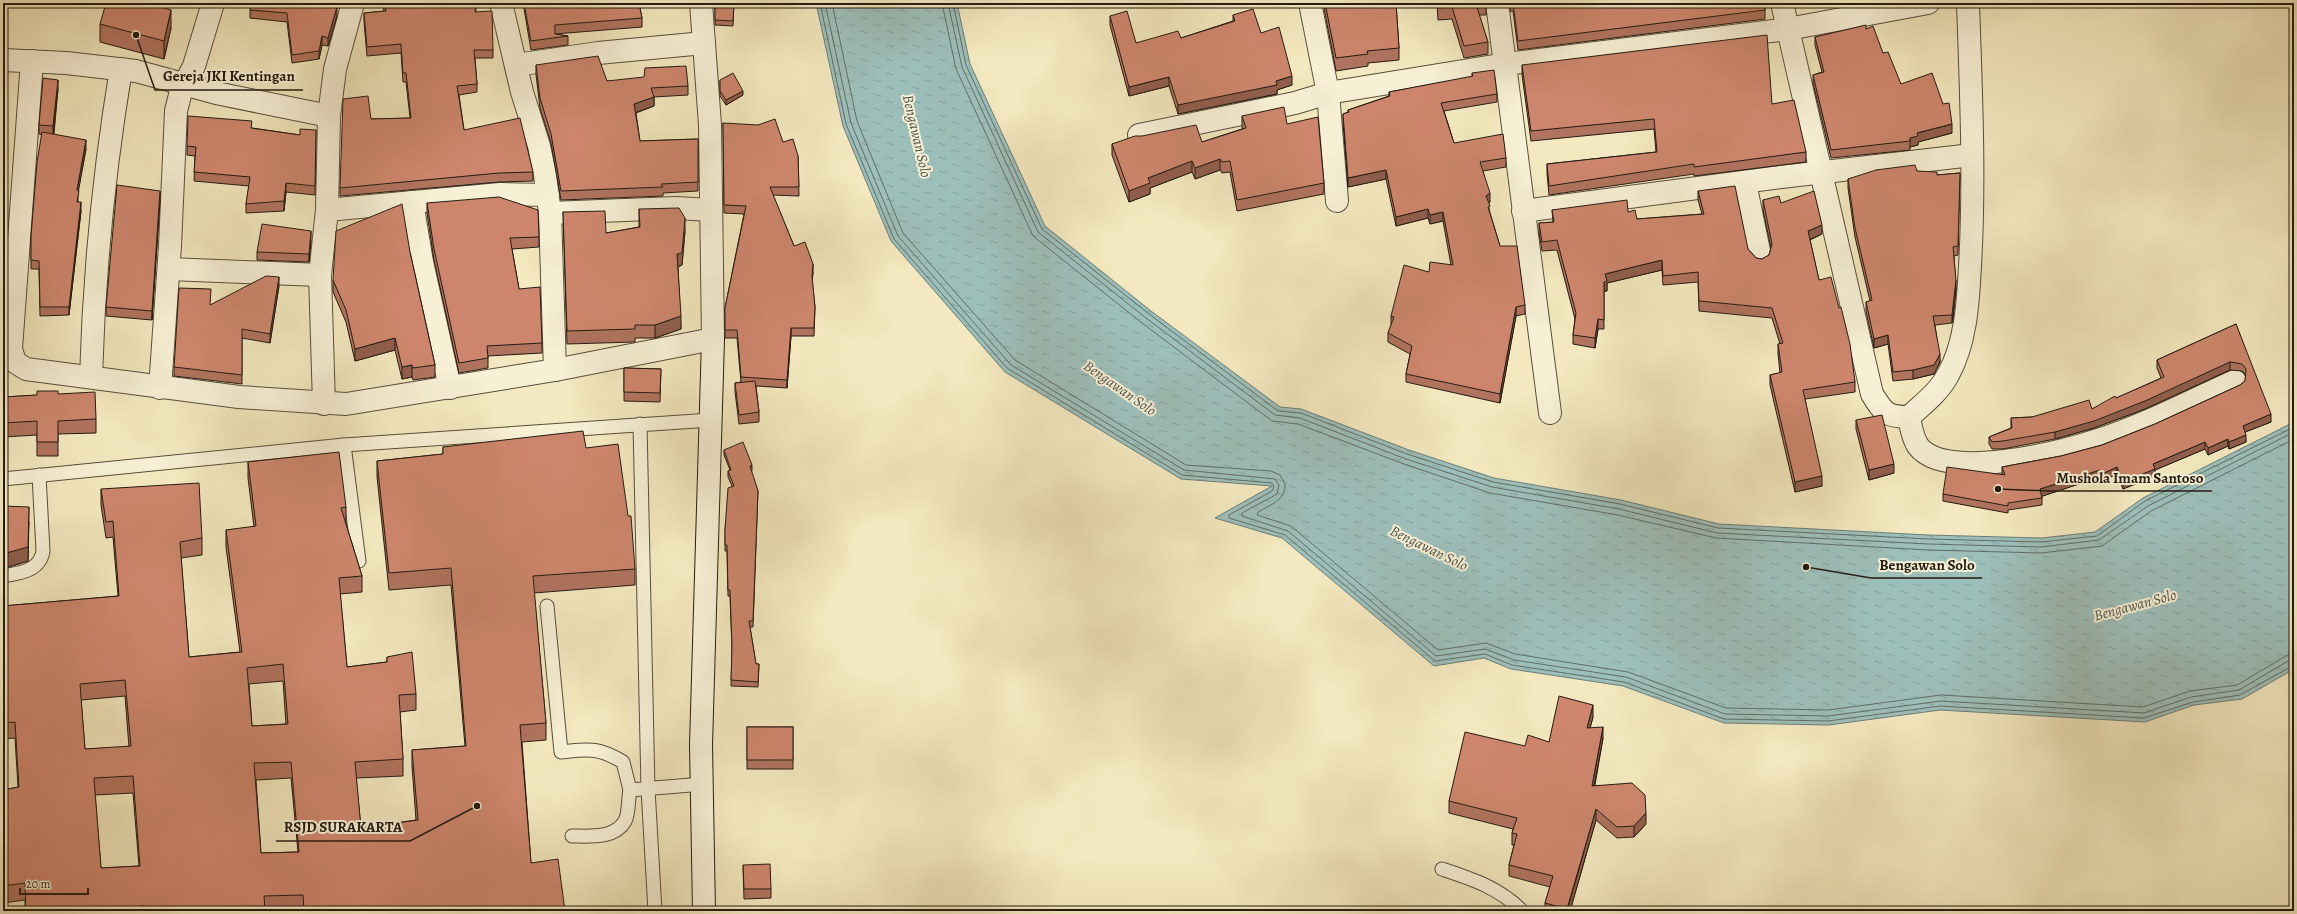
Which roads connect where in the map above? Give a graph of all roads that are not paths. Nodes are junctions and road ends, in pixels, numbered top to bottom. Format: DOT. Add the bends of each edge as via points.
graph roads {
  1 [pos="213,3"];
  2 [pos="353,3"];
  3 [pos="502,3"];
  4 [pos="701,3"];
  5 [pos="1310,3"];
  6 [pos="1497,3"];
  7 [pos="1782,3"];
  8 [pos="1928,3"];
  9 [pos="1968,3"];
  10 [pos="1788,29"];
  11 [pos="704,43"];
  12 [pos="3,60"];
  13 [pos="32,61"];
  14 [pos="1506,64"];
  15 [pos="516,65"];
  16 [pos="121,69"];
  17 [pos="184,84"];
  18 [pos="1328,93"];
  19 [pos="329,116"];
  20 [pos="1139,135"];
  21 [pos="1972,155"];
  22 [pos="1821,173"];
  23 [pos="1745,183"];
  24 [pos="1337,201"];
  25 [pos="412,202"];
  26 [pos="549,204"];
  27 [pos="327,210"];
  28 [pos="710,210"];
  29 [pos="1523,211"];
  30 [pos="1760,256"];
  31 [pos="169,269"];
  32 [pos="320,275"];
  33 [pos="713,339"];
  34 [pos="555,370"];
  35 [pos="91,377"];
  36 [pos="2235,381"];
  37 [pos="160,388"];
  38 [pos="450,388"];
  39 [pos="324,404"];
  40 [pos="1550,413"];
  41 [pos="1909,417"];
  42 [pos="711,420"];
  43 [pos="640,424"];
  44 [pos="344,445"];
  45 [pos="39,475"];
  46 [pos="3,479"];
  47 [pos="359,561"];
  48 [pos="3,576"];
  49 [pos="547,606"];
  50 [pos="703,784"];
  51 [pos="648,789"];
  52 [pos="630,790"];
  53 [pos="572,836"];
  54 [pos="1442,869"];
  55 [pos="655,911"];
  56 [pos="704,911"];
  57 [pos="1522,911"];
  1 -- 17 [label="street" via="194,66"];
  2 -- 19 [label="street" via="335,69"];
  3 -- 15 [label="street"];
  4 -- 11 [label="street"];
  5 -- 18 [label="street"];
  6 -- 14 [label="street"];
  7 -- 10 [label="street"];
  8 -- 10 [label="street"];
  9 -- 21 [label="street"];
  10 -- 14 [label="street"];
  10 -- 22 [label="street"];
  11 -- 15 [label="street" via="598,53"];
  11 -- 28 [label="street" via="710,125"];
  12 -- 13 [label="street"];
  13 -- 16 [label="street"];
  13 -- 35 [label="street" via="12,356 15,362 26,369"];
  14 -- 18 [label="street"];
  14 -- 29 [label="street"];
  15 -- 26 [label="street" via="540,150"];
  16 -- 17 [label="street"];
  16 -- 35 [label="street" via="105,170 95,277"];
  17 -- 19 [label="street"];
  17 -- 31 [label="street" via="176,111"];
  18 -- 20 [label="street" via="1295,103"];
  18 -- 24 [label="street"];
  19 -- 27 [label="street"];
  21 -- 22 [label="street"];
  21 -- 41 [label="street" via="1973,218 1968,292 1959,348 1948,375 1932,397"];
  22 -- 23 [label="street"];
  22 -- 41 [label="street" via="1872,394 1882,410 1892,417"];
  23 -- 29 [label="street"];
  23 -- 30 [label="street"];
  25 -- 26 [label="street" via="500,194"];
  25 -- 27 [label="street"];
  25 -- 38 [label="street" via="422,262"];
  26 -- 28 [label="street"];
  26 -- 34 [label="street"];
  27 -- 32 [label="street"];
  28 -- 33 [label="street"];
  29 -- 40 [label="street"];
  31 -- 32 [label="street"];
  31 -- 37 [label="street"];
  32 -- 39 [label="street"];
  33 -- 34 [label="street"];
  33 -- 42 [label="street"];
  34 -- 38 [label="street"];
  35 -- 37 [label="street"];
  36 -- 41 [label="street" via="2099,439 1995,463 1949,461 1929,454 1918,446"];
  37 -- 39 [label="street"];
  38 -- 39 [label="street" via="346,404"];
  42 -- 43 [label="lane"];
  42 -- 50 [label="street" via="701,745"];
  43 -- 44 [label="lane"];
  43 -- 51 [label="lane"];
  44 -- 45 [label="lane"];
  44 -- 47 [label="lane"];
  45 -- 46 [label="lane"];
  45 -- 48 [label="lane" via="44,551 42,560 34,567"];
  49 -- 52 [label="lane" via="561,752 587,749 606,752 623,762"];
  50 -- 51 [label="lane"];
  50 -- 56 [label="street"];
  51 -- 52 [label="lane"];
  51 -- 55 [label="lane"];
  52 -- 53 [label="lane" via="625,821 614,832 595,836"];
  54 -- 57 [label="lane" via="1477,881 1510,898"];
}
